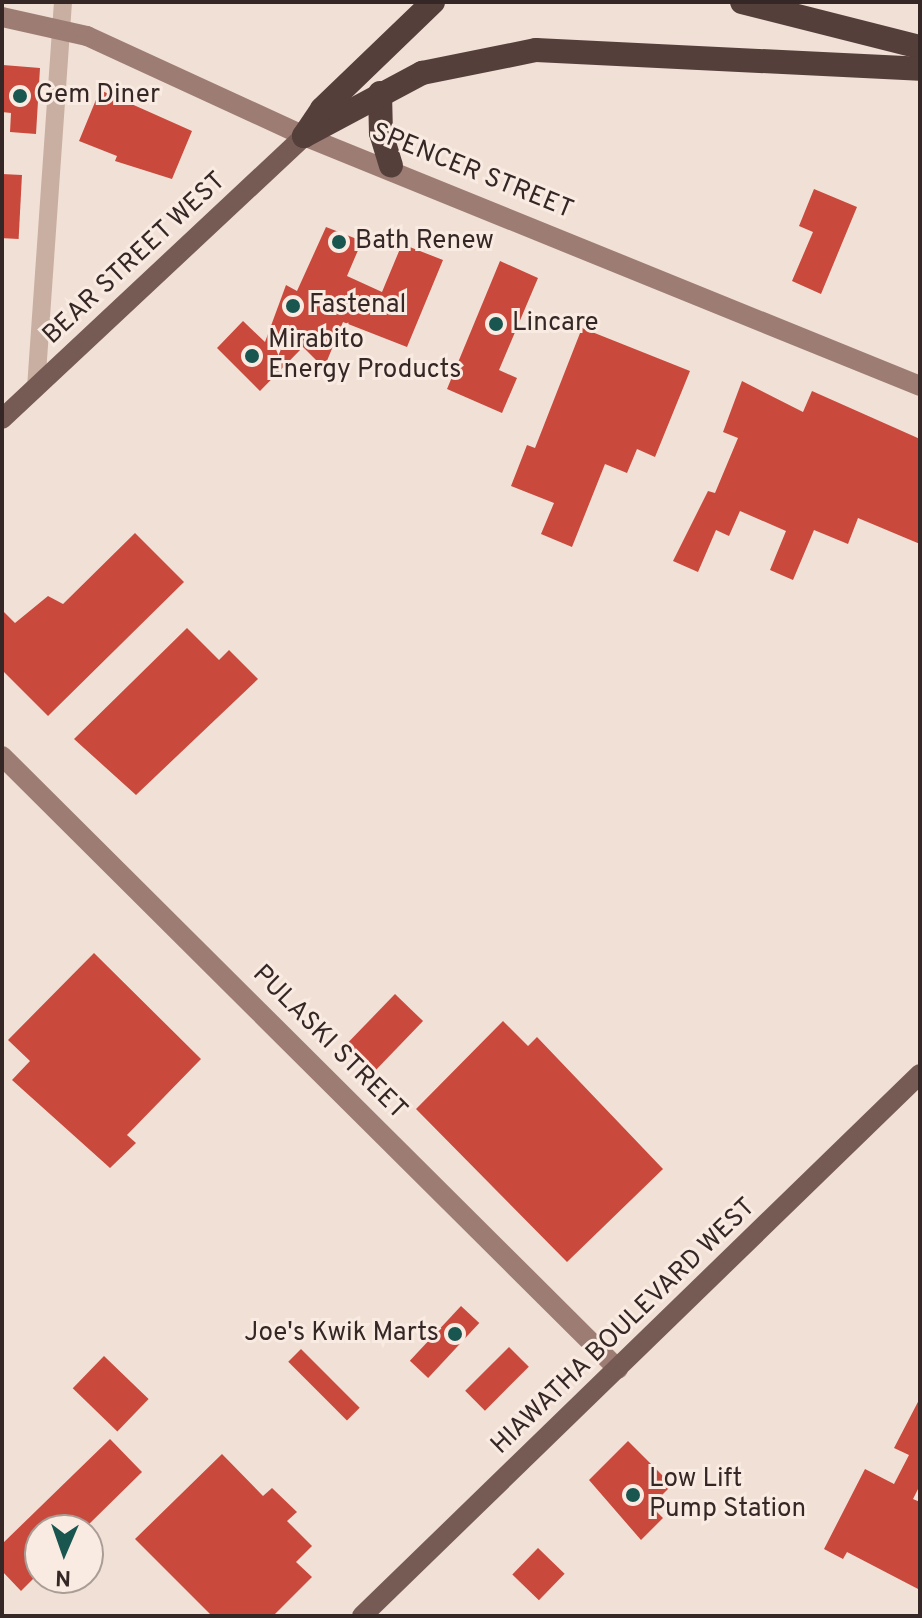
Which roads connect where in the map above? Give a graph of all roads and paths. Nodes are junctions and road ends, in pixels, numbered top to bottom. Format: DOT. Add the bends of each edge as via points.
graph roads {
  1 [pos="63,2"];
  2 [pos="433,2"];
  3 [pos="742,2"];
  4 [pos="2,17"];
  5 [pos="61,27"];
  6 [pos="920,47"];
  7 [pos="920,69"];
  8 [pos="380,93"];
  9 [pos="304,136"];
  10 [pos="391,166"];
  11 [pos="920,386"];
  12 [pos="36,388"];
  13 [pos="2,419"];
  14 [pos="2,756"];
  15 [pos="920,1074"];
  16 [pos="618,1369"];
  17 [pos="362,1616"];
  1 -- 5 [label="street"];
  2 -- 9 [label="highway" via="322,109"];
  3 -- 6 [label="highway"];
  4 -- 5 [label="main road, SPENCER STREET"];
  5 -- 9 [label="main road, SPENCER STREET" via="243,103"];
  5 -- 12 [label="street"];
  7 -- 8 [label="highway" via="536,50 422,73"];
  8 -- 9 [label="highway"];
  8 -- 10 [label="highway" via="381,133"];
  9 -- 10 [label="main road, SPENCER STREET"];
  9 -- 12 [label="main road, BEAR STREET WEST"];
  10 -- 11 [label="main road, SPENCER STREET"];
  12 -- 13 [label="main road, BEAR STREET WEST"];
  14 -- 16 [label="main road, PULASKI STREET"];
  15 -- 16 [label="main road, HIAWATHA BOULEVARD WEST"];
  16 -- 17 [label="main road, HIAWATHA BOULEVARD WEST"];
}
